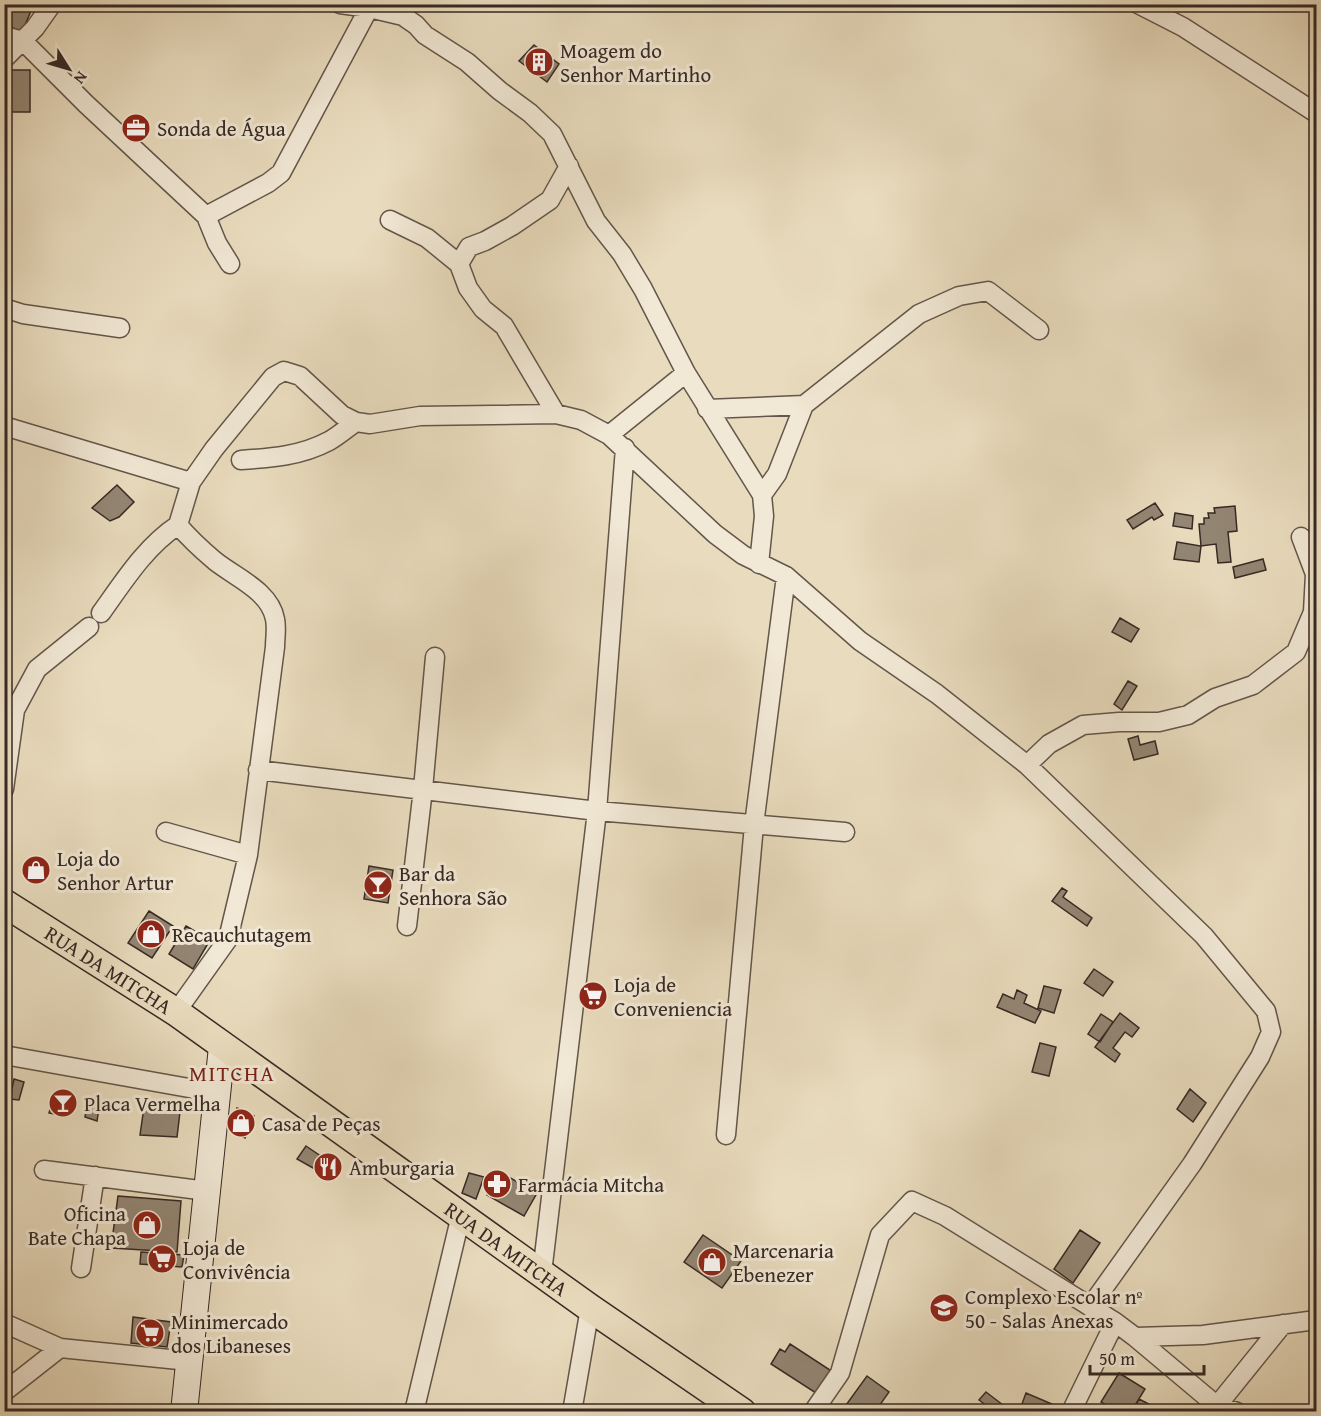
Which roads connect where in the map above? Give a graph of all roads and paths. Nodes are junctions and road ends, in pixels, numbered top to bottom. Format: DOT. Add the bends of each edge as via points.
graph roads {
  1 [pos="52,4"];
  2 [pos="340,4"];
  3 [pos="1138,4"];
  4 [pos="369,8"];
  5 [pos="4,36"];
  6 [pos="23,41"];
  7 [pos="4,59"];
  8 [pos="1317,113"];
  9 [pos="569,166"];
  10 [pos="206,216"];
  11 [pos="390,220"];
  12 [pos="230,264"];
  13 [pos="459,264"];
  14 [pos="4,308"];
  15 [pos="120,328"];
  16 [pos="1039,330"];
  17 [pos="686,373"];
  18 [pos="804,405"];
  19 [pos="707,409"];
  20 [pos="556,414"];
  21 [pos="356,422"];
  22 [pos="4,426"];
  23 [pos="609,435"];
  24 [pos="625,448"];
  25 [pos="241,460"];
  26 [pos="190,482"];
  27 [pos="762,495"];
  28 [pos="178,525"];
  29 [pos="1301,537"];
  30 [pos="759,564"];
  31 [pos="786,576"];
  32 [pos="101,613"];
  33 [pos="89,627"];
  34 [pos="435,657"];
  35 [pos="1027,765"];
  36 [pos="258,770"];
  37 [pos="4,789"];
  38 [pos="423,789"];
  39 [pos="597,811"];
  40 [pos="754,825"];
  41 [pos="165,832"];
  42 [pos="845,832"];
  43 [pos="248,855"];
  44 [pos="4,903"];
  45 [pos="407,926"];
  46 [pos="176,1012"];
  47 [pos="222,1047"];
  48 [pos="4,1055"];
  49 [pos="217,1093"];
  50 [pos="726,1135"];
  51 [pos="44,1170"];
  52 [pos="95,1176"];
  53 [pos="207,1191"];
  54 [pos="461,1215"];
  55 [pos="81,1268"];
  56 [pos="542,1273"];
  57 [pos="1090,1307"];
  58 [pos="590,1308"];
  59 [pos="1317,1320"];
  60 [pos="1115,1322"];
  61 [pos="4,1323"];
  62 [pos="1283,1324"];
  63 [pos="1135,1337"];
  64 [pos="60,1348"];
  65 [pos="189,1361"];
  66 [pos="4,1392"];
  67 [pos="1214,1408"];
  68 [pos="184,1412"];
  69 [pos="414,1412"];
  70 [pos="572,1412"];
  71 [pos="742,1412"];
  72 [pos="813,1412"];
  73 [pos="1071,1412"];
  74 [pos="1238,1412"];
  1 -- 6 [label="street"];
  2 -- 4 [label="street"];
  3 -- 8 [label="street" via="1184,27"];
  4 -- 9 [label="street" via="403,16 467,63 552,134"];
  4 -- 10 [label="street" via="281,173"];
  5 -- 6 [label="street"];
  6 -- 7 [label="street"];
  6 -- 10 [label="street"];
  9 -- 13 [label="street" via="550,200 512,226 469,247"];
  9 -- 17 [label="street" via="596,221 643,289"];
  10 -- 12 [label="street"];
  11 -- 13 [label="street" via="427,238"];
  13 -- 20 [label="street" via="468,288 513,338"];
  14 -- 15 [label="street"];
  16 -- 18 [label="street" via="988,291 959,297 919,314"];
  17 -- 19 [label="street"];
  17 -- 23 [label="street"];
  18 -- 19 [label="street"];
  18 -- 27 [label="street" via="777,474"];
  19 -- 27 [label="street"];
  20 -- 21 [label="street" via="420,416 370,424"];
  20 -- 23 [label="street" via="581,420"];
  21 -- 25 [label="street" via="328,441 303,451 283,457"];
  21 -- 26 [label="street" via="342,415 300,376 284,371 273,377"];
  22 -- 26 [label="street"];
  23 -- 24 [label="street"];
  24 -- 30 [label="street" via="715,534"];
  24 -- 39 [label="street"];
  26 -- 28 [label="street"];
  27 -- 30 [label="street"];
  28 -- 32 [label="street" via="148,550"];
  28 -- 36 [label="street" via="216,562 257,591 275,618 275,647"];
  29 -- 35 [label="street" via="1315,574 1313,612 1296,652 1253,686 1215,698 1188,715 1159,722 1083,725 1049,744"];
  30 -- 31 [label="street"];
  31 -- 35 [label="street" via="860,640 938,694"];
  31 -- 40 [label="street"];
  33 -- 37 [label="street" via="37,669 15,710"];
  34 -- 38 [label="street"];
  35 -- 57 [label="street" via="1204,936 1266,1011 1271,1032 1260,1057 1192,1164"];
  36 -- 38 [label="street"];
  36 -- 43 [label="street"];
  38 -- 39 [label="street"];
  38 -- 45 [label="street"];
  39 -- 40 [label="street"];
  39 -- 56 [label="street"];
  40 -- 42 [label="street"];
  40 -- 50 [label="street"];
  41 -- 43 [label="street"];
  43 -- 46 [label="street" via="228,939"];
  44 -- 46 [label="main road, RUA DA MITCHA"];
  46 -- 47 [label="main road, RUA DA MITCHA"];
  47 -- 49 [label="main road"];
  47 -- 54 [label="main road, RUA DA MITCHA"];
  48 -- 49 [label="street"];
  49 -- 53 [label="main road"];
  51 -- 52 [label="street"];
  52 -- 53 [label="street"];
  52 -- 55 [label="street"];
  53 -- 65 [label="main road"];
  54 -- 56 [label="main road, RUA DA MITCHA"];
  54 -- 69 [label="street"];
  56 -- 58 [label="main road, RUA DA MITCHA"];
  57 -- 60 [label="street"];
  57 -- 72 [label="street" via="945,1216 912,1201 880,1235 840,1373"];
  58 -- 70 [label="street"];
  58 -- 71 [label="main road, RUA DA MITCHA"];
  59 -- 62 [label="street"];
  60 -- 63 [label="street"];
  60 -- 73 [label="street"];
  61 -- 64 [label="street"];
  62 -- 63 [label="street" via="1203,1335"];
  62 -- 67 [label="street"];
  63 -- 67 [label="street"];
  64 -- 65 [label="street"];
  64 -- 66 [label="street"];
  65 -- 68 [label="main road"];
  67 -- 74 [label="street"];
}
